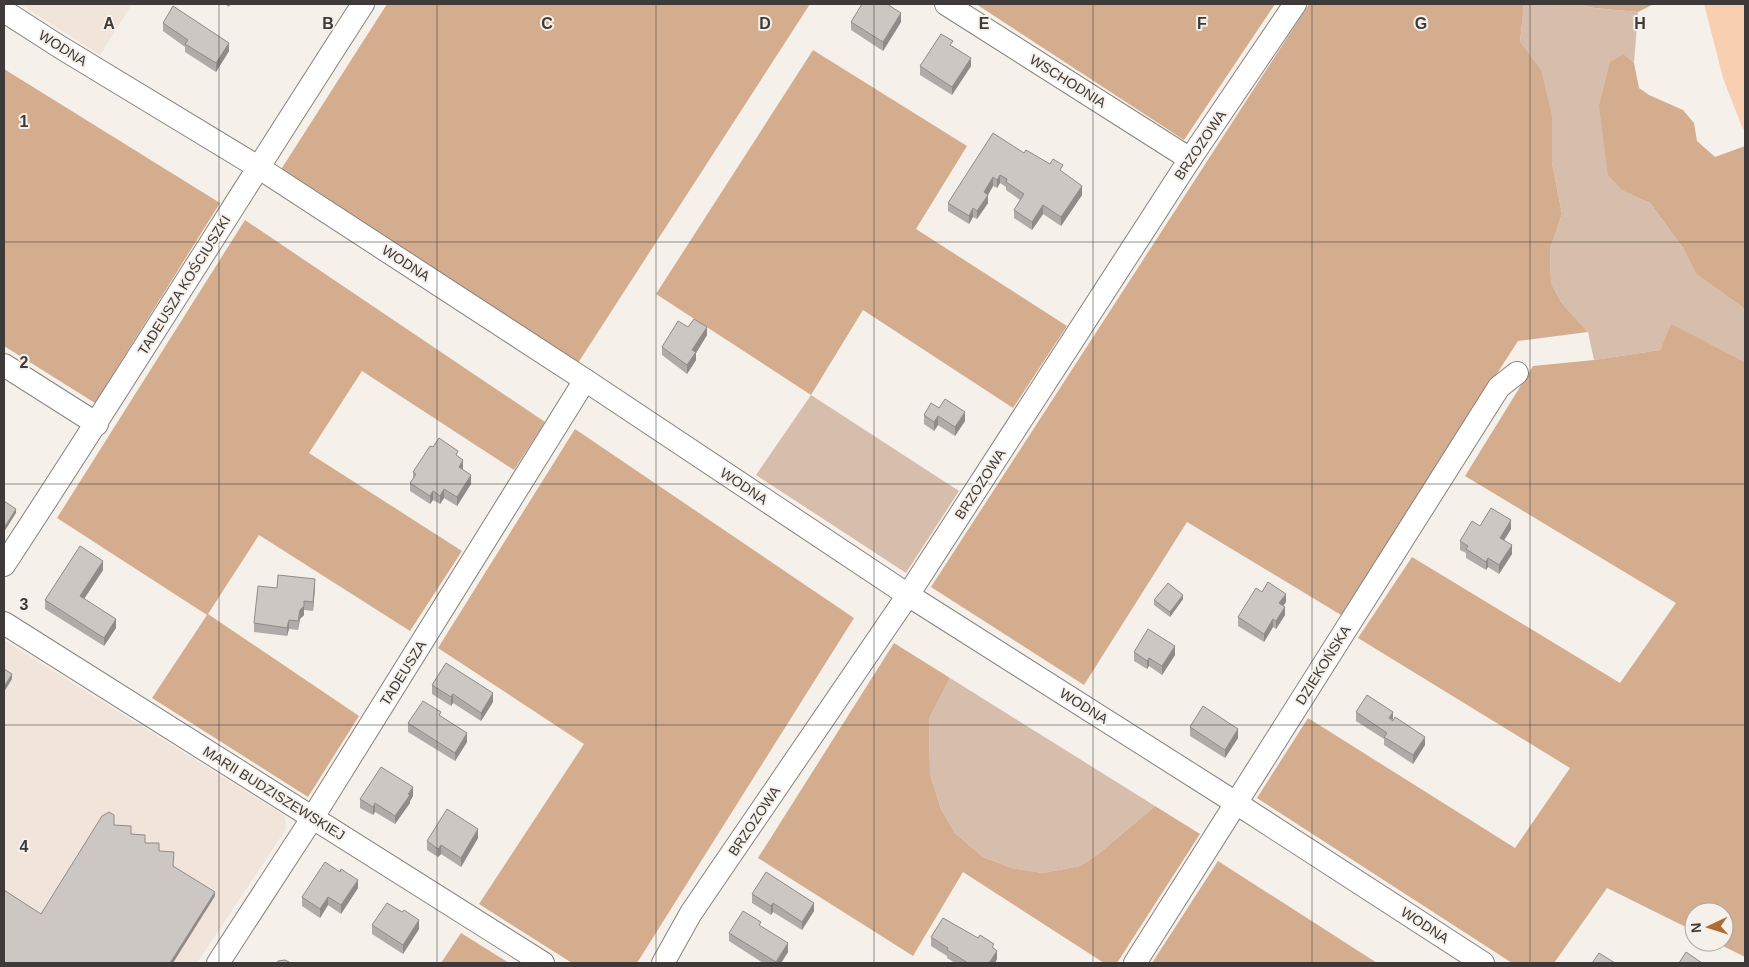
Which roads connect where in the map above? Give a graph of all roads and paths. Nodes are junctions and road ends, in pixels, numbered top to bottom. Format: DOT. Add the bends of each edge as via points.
graph roads {
  1 [pos="363,4"];
  2 [pos="946,4"];
  3 [pos="1295,4"];
  4 [pos="4,11"];
  5 [pos="1190,159"];
  6 [pos="258,167"];
  7 [pos="4,365"];
  8 [pos="1517,373"];
  9 [pos="585,380"];
  10 [pos="97,424"];
  11 [pos="4,565"];
  12 [pos="908,595"];
  13 [pos="4,623"];
  14 [pos="1236,803"];
  15 [pos="313,817"];
  16 [pos="218,963"];
  17 [pos="543,963"];
  18 [pos="663,963"];
  19 [pos="1135,963"];
  20 [pos="1483,963"];
  1 -- 6 [label="street, TADEUSZA KOŚCIUSZKI"];
  2 -- 5 [label="street, WSCHODNIA"];
  3 -- 5 [label="street, BRZOZOWA"];
  4 -- 6 [label="street, WODNA"];
  5 -- 12 [label="street, BRZOZOWA"];
  6 -- 9 [label="street, WODNA"];
  6 -- 10 [label="street, TADEUSZA KOŚCIUSZKI"];
  7 -- 10 [label="street"];
  8 -- 14 [label="street, DZIEKOŃSKA" via="1499,387"];
  9 -- 12 [label="street, WODNA"];
  9 -- 15 [label="street, TADEUSZA"];
  10 -- 11 [label="street, TADEUSZA KOŚCIUSZKI"];
  12 -- 14 [label="street, WODNA"];
  12 -- 18 [label="street, BRZOZOWA" via="691,913"];
  13 -- 15 [label="street, MARII BUDZISZEWSKIEJ"];
  14 -- 19 [label="street, DZIEKOŃSKA"];
  14 -- 20 [label="street, WODNA"];
  15 -- 16 [label="street, TADEUSZA"];
  15 -- 17 [label="street, MARII BUDZISZEWSKIEJ"];
}
